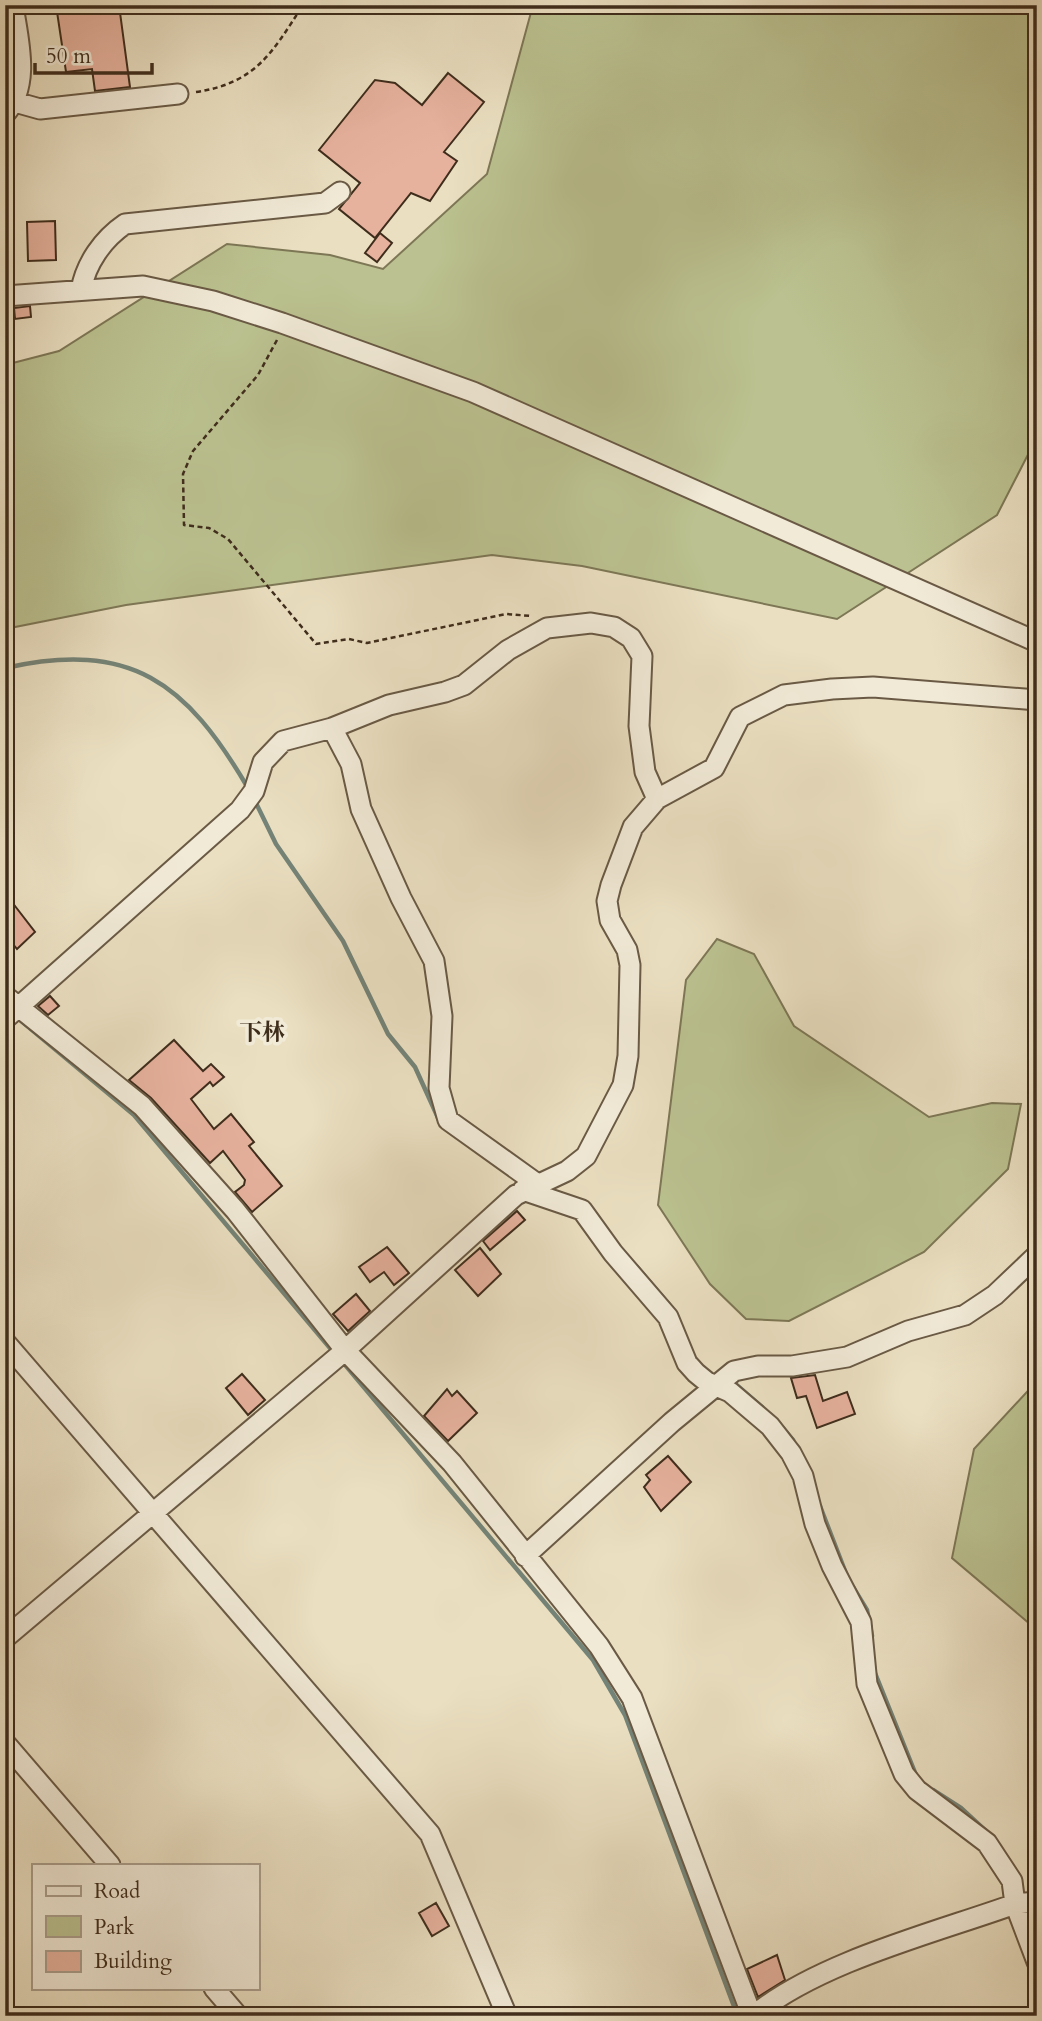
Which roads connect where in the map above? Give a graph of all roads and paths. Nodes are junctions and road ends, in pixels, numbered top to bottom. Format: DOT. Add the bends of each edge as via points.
graph roads {
  1 [pos="13,5"];
  2 [pos="303,5"];
  3 [pos="178,94"];
  4 [pos="10,108"];
  5 [pos="340,192"];
  6 [pos="81,290"];
  7 [pos="5,296"];
  8 [pos="282,323"];
  9 [pos="547,628"];
  10 [pos="1037,642"];
  11 [pos="1037,700"];
  12 [pos="332,728"];
  13 [pos="657,799"];
  14 [pos="10,1010"];
  15 [pos="529,1187"];
  16 [pos="1037,1255"];
  17 [pos="5,1342"];
  18 [pos="339,1355"];
  19 [pos="723,1381"];
  20 [pos="152,1513"];
  21 [pos="526,1556"];
  22 [pos="5,1638"];
  23 [pos="5,1743"];
  24 [pos="109,1864"];
  25 [pos="1037,1902"];
  26 [pos="1015,1904"];
  27 [pos="1037,1962"];
  28 [pos="216,1990"];
  29 [pos="238,2016"];
  30 [pos="507,2016"];
  31 [pos="752,2016"];
  1 -- 4 [label="street" via="20,79"];
  2 -- 3 [label="path" via="267,60 225,88"];
  3 -- 4 [label="street"];
  5 -- 6 [label="street" via="326,203 125,224 107,237 83,277"];
  6 -- 7 [label="street"];
  6 -- 8 [label="street" via="143,286 168,290"];
  8 -- 9 [label="path" via="258,375 193,451 183,474 184,525 209,528 228,539 316,644 349,639 367,643 506,614 528,615"];
  8 -- 10 [label="street" via="473,392"];
  9 -- 12 [label="street" via="508,650 464,685 389,705"];
  9 -- 13 [label="street" via="591,623 614,627 631,638 642,656 639,726 645,772"];
  11 -- 13 [label="street" via="873,687 784,695 740,716 714,768"];
  12 -- 14 [label="street" via="283,741 263,762 240,810"];
  12 -- 15 [label="street" via="351,764 360,809 434,961 442,1016 439,1088 448,1120"];
  13 -- 15 [label="street" via="633,827 607,901 610,920 630,965 623,1085 586,1156 566,1171"];
  14 -- 18 [label="street" via="142,1106 235,1210"];
  15 -- 18 [label="street"];
  15 -- 19 [label="street" via="582,1210 668,1317 687,1363 707,1382"];
  16 -- 19 [label="street" via="995,1295 965,1315 908,1331 847,1357 758,1366"];
  17 -- 20 [label="street"];
  18 -- 20 [label="street"];
  18 -- 21 [label="street" via="452,1464"];
  19 -- 21 [label="street"];
  19 -- 26 [label="street" via="770,1426 803,1476 831,1566 861,1622 867,1684 904,1774 917,1790 987,1843 1012,1881"];
  20 -- 22 [label="street"];
  20 -- 30 [label="street" via="430,1834"];
  21 -- 31 [label="street" via="599,1646 632,1698"];
  23 -- 24 [label="street"];
  25 -- 26 [label="street"];
  26 -- 27 [label="street"];
  26 -- 31 [label="street" via="834,1970 794,1988"];
  28 -- 29 [label="street"];
}
